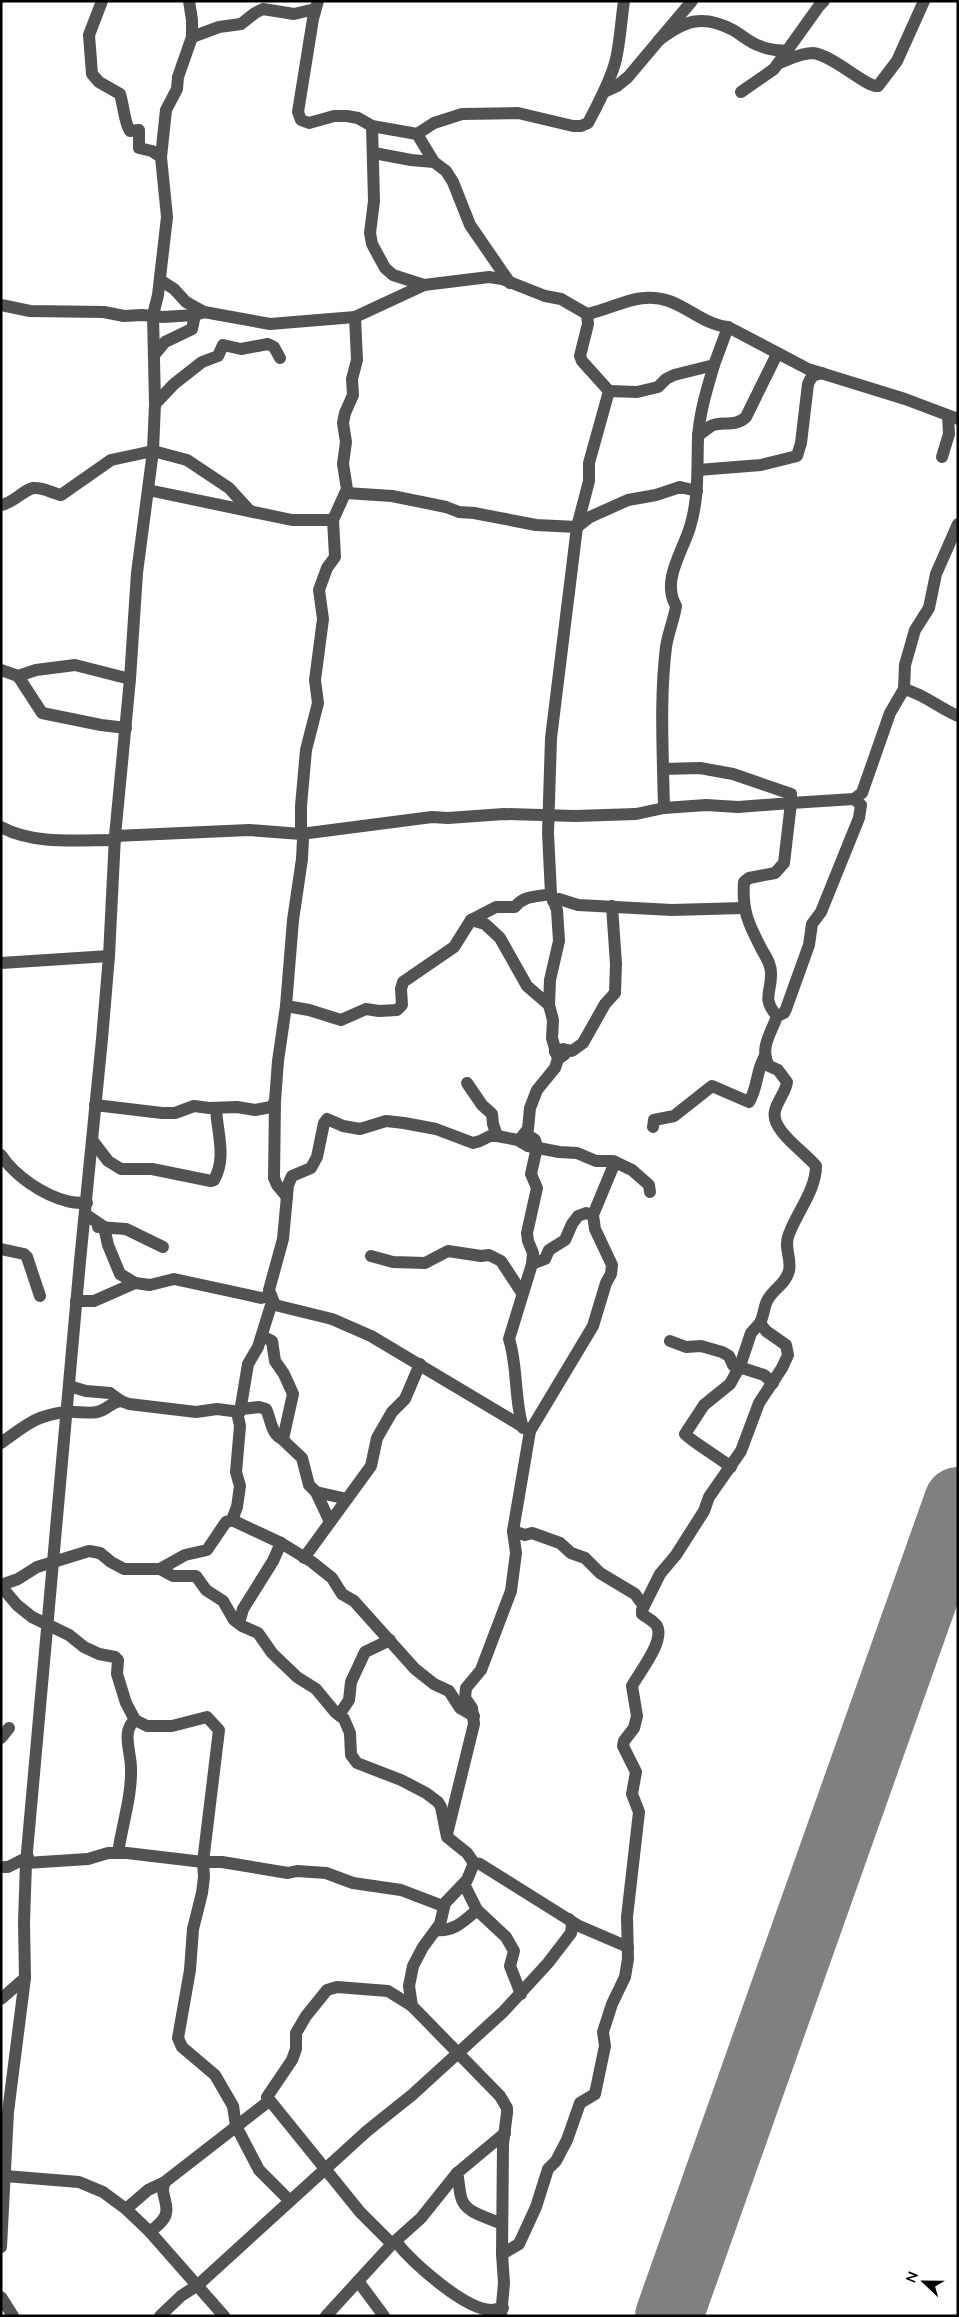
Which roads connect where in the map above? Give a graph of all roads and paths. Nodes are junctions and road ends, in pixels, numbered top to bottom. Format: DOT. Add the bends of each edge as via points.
graph roads {
  1 [pos="102,1"];
  2 [pos="188,1"];
  3 [pos="624,1"];
  4 [pos="692,1"];
  5 [pos="824,1"];
  6 [pos="924,1"];
  7 [pos="317,5"];
  8 [pos="192,37"];
  9 [pos="659,40"];
  10 [pos="787,50"];
  11 [pos="779,63"];
  12 [pos="604,92"];
  13 [pos="741,92"];
  14 [pos="372,126"];
  15 [pos="416,134"];
  16 [pos="374,153"];
  17 [pos="161,157"];
  18 [pos="434,162"];
  19 [pos="160,280"];
  20 [pos="510,283"];
  21 [pos="424,285"];
  22 [pos="1,306"];
  23 [pos="200,314"];
  24 [pos="587,314"];
  25 [pos="153,316"];
  26 [pos="355,317"];
  27 [pos="728,327"];
  28 [pos="155,354"];
  29 [pos="777,354"];
  30 [pos="280,358"];
  31 [pos="714,365"];
  32 [pos="822,373"];
  33 [pos="609,390"];
  34 [pos="155,404"];
  35 [pos="953,418"];
  36 [pos="698,435"];
  37 [pos="153,451"];
  38 [pos="942,458"];
  39 [pos="696,483"];
  40 [pos="148,490"];
  41 [pos="346,493"];
  42 [pos="1,506"];
  43 [pos="250,511"];
  44 [pos="333,520"];
  45 [pos="958,524"];
  46 [pos="577,527"];
  47 [pos="1,670"];
  48 [pos="18,676"];
  49 [pos="130,679"];
  50 [pos="904,689"];
  51 [pos="958,716"];
  52 [pos="126,728"];
  53 [pos="663,769"];
  54 [pos="859,799"];
  55 [pos="791,803"];
  56 [pos="664,808"];
  57 [pos="548,814"];
  58 [pos="1,826"];
  59 [pos="301,834"];
  60 [pos="115,838"];
  61 [pos="552,898"];
  62 [pos="612,906"];
  63 [pos="743,908"];
  64 [pos="471,920"];
  65 [pos="109,956"];
  66 [pos="1,963"];
  67 [pos="549,1004"];
  68 [pos="286,1006"];
  69 [pos="777,1016"];
  70 [pos="561,1054"];
  71 [pos="765,1056"];
  72 [pos="467,1083"];
  73 [pos="275,1101"];
  74 [pos="95,1105"];
  75 [pos="216,1108"];
  76 [pos="653,1127"];
  77 [pos="497,1136"];
  78 [pos="521,1137"];
  79 [pos="92,1140"];
  80 [pos="537,1148"];
  81 [pos="4,1164"];
  82 [pos="610,1165"];
  83 [pos="650,1192"];
  84 [pos="287,1198"];
  85 [pos="86,1209"];
  86 [pos="594,1215"];
  87 [pos="104,1227"];
  88 [pos="84,1231"];
  89 [pos="163,1247"];
  90 [pos="1,1249"];
  91 [pos="371,1256"];
  92 [pos="532,1264"];
  93 [pos="135,1283"];
  94 [pos="522,1293"];
  95 [pos="40,1296"];
  96 [pos="271,1299"];
  97 [pos="76,1301"];
  98 [pos="760,1323"];
  99 [pos="262,1336"];
  100 [pos="670,1341"];
  101 [pos="420,1364"];
  102 [pos="740,1366"];
  103 [pos="773,1383"];
  104 [pos="69,1386"];
  105 [pos="121,1401"];
  106 [pos="292,1405"];
  107 [pos="266,1409"];
  108 [pos="240,1411"];
  109 [pos="67,1412"];
  110 [pos="526,1429"];
  111 [pos="282,1440"];
  112 [pos="1,1443"];
  113 [pos="731,1466"];
  114 [pos="316,1492"];
  115 [pos="346,1499"];
  116 [pos="232,1520"];
  117 [pos="330,1522"];
  118 [pos="519,1533"];
  119 [pos="281,1542"];
  120 [pos="304,1558"];
  121 [pos="54,1560"];
  122 [pos="160,1570"];
  123 [pos="1,1586"];
  124 [pos="644,1605"];
  125 [pos="239,1623"];
  126 [pos="49,1624"];
  127 [pos="390,1640"];
  128 [pos="339,1715"];
  129 [pos="474,1716"];
  130 [pos="135,1720"];
  131 [pos="447,1837"];
  132 [pos="118,1853"];
  133 [pos="27,1860"];
  134 [pos="203,1862"];
  135 [pos="474,1863"];
  136 [pos="1,1867"];
  137 [pos="464,1884"];
  138 [pos="444,1906"];
  139 [pos="477,1910"];
  140 [pos="573,1926"];
  141 [pos="436,1930"];
  142 [pos="628,1946"];
  143 [pos="26,1978"];
  144 [pos="521,1994"];
  145 [pos="1,1999"];
  146 [pos="412,2006"];
  147 [pos="458,2052"];
  148 [pos="269,2100"];
  149 [pos="5,2108"];
  150 [pos="236,2126"];
  151 [pos="505,2133"];
  152 [pos="325,2169"];
  153 [pos="456,2174"];
  154 [pos="5,2176"];
  155 [pos="163,2183"];
  156 [pos="290,2201"];
  157 [pos="126,2208"];
  158 [pos="502,2224"];
  159 [pos="150,2232"];
  160 [pos="394,2243"];
  161 [pos="1,2247"];
  162 [pos="502,2254"];
  163 [pos="358,2281"];
  164 [pos="198,2285"];
  165 [pos="1,2297"];
  166 [pos="502,2312"];
  167 [pos="13,2316"];
  168 [pos="160,2316"];
  169 [pos="224,2316"];
  170 [pos="326,2316"];
  171 [pos="384,2316"];
  1 -- 17 [label="street" via="89,35 92,74 120,94 126,126 130,131 139,130 138,146"];
  2 -- 8 [label="street"];
  3 -- 12 [label="street" via="615,62"];
  4 -- 9 [label="street"];
  5 -- 10 [label="street"];
  6 -- 11 [label="street" via="897,61 878,86 870,85 823,56 806,53"];
  7 -- 8 [label="street" via="294,14 263,10 241,24 219,27"];
  7 -- 14 [label="street" via="299,116 309,123 347,116"];
  8 -- 17 [label="street" via="177,89 166,110"];
  9 -- 10 [label="street" via="675,28 699,20 718,23 763,48"];
  9 -- 12 [label="street" via="628,77"];
  10 -- 11 [label="street"];
  11 -- 13 [label="street"];
  12 -- 15 [label="street" via="588,123 581,126 518,113 462,114 434,123"];
  14 -- 15 [label="street"];
  14 -- 16 [label="street"];
  15 -- 18 [label="street"];
  16 -- 18 [label="street"];
  16 -- 21 [label="street" via="372,244 392,275"];
  17 -- 19 [label="street" via="167,217"];
  18 -- 20 [label="street" via="446,171 453,182 470,225"];
  19 -- 23 [label="street"];
  19 -- 25 [label="street"];
  20 -- 21 [label="street" via="490,277"];
  20 -- 24 [label="street" via="560,299"];
  21 -- 26 [label="street"];
  22 -- 25 [label="street" via="30,311"];
  23 -- 25 [label="street"];
  23 -- 26 [label="street" via="270,324"];
  23 -- 28 [label="street" via="192,329 165,342"];
  24 -- 27 [label="street" via="630,299 657,298 717,326"];
  24 -- 33 [label="street" via="588,324 580,356"];
  25 -- 28 [label="street"];
  26 -- 41 [label="street" via="357,360 352,379 353,395 344,423"];
  27 -- 29 [label="street"];
  27 -- 31 [label="street"];
  28 -- 34 [label="street"];
  29 -- 32 [label="street"];
  29 -- 36 [label="street" via="746,417 741,422 714,424"];
  30 -- 34 [label="street" via="274,347 268,344 242,350 223,345 218,356 202,362"];
  31 -- 33 [label="street" via="674,375 658,387 637,392"];
  31 -- 36 [label="street" via="704,393"];
  32 -- 35 [label="street"];
  32 -- 39 [label="street" via="812,376 808,384 797,456"];
  33 -- 46 [label="street"];
  34 -- 37 [label="street"];
  35 -- 38 [label="street"];
  36 -- 39 [label="street"];
  37 -- 40 [label="street"];
  37 -- 42 [label="street" via="111,460 61,495 33,488"];
  37 -- 43 [label="street" via="187,460 229,488"];
  39 -- 46 [label="street" via="628,500 590,516"];
  39 -- 53 [label="street" via="691,525 670,584 676,606 669,629 661,703"];
  40 -- 43 [label="street"];
  40 -- 49 [label="street" via="137,573"];
  41 -- 44 [label="street"];
  41 -- 46 [label="street" via="392,496 458,512 536,525"];
  43 -- 44 [label="street" via="292,520"];
  44 -- 59 [label="street" via="335,558 323,575 319,590 323,619 315,680 318,703 306,750"];
  45 -- 50 [label="street" via="936,574 929,608 915,630 905,665"];
  46 -- 57 [label="street" via="556,687"];
  47 -- 48 [label="street"];
  48 -- 49 [label="street" via="75,665"];
  48 -- 52 [label="street" via="42,713"];
  49 -- 52 [label="street"];
  50 -- 51 [label="street" via="916,692"];
  50 -- 54 [label="street" via="890,713"];
  52 -- 60 [label="street"];
  53 -- 55 [label="street" via="700,768 732,774 791,794"];
  53 -- 56 [label="street"];
  54 -- 55 [label="street"];
  54 -- 69 [label="street" via="858,818 821,912 812,924 809,945 786,1009 784,1014"];
  55 -- 56 [label="street"];
  55 -- 63 [label="street" via="784,863 775,873 746,879"];
  56 -- 57 [label="street" via="636,814"];
  57 -- 59 [label="street" via="432,817"];
  57 -- 61 [label="street"];
  58 -- 60 [label="street" via="25,836"];
  59 -- 60 [label="street" via="249,830"];
  59 -- 68 [label="street" via="302,859"];
  60 -- 65 [label="street"];
  61 -- 62 [label="street" via="578,905"];
  61 -- 64 [label="street" via="522,899 514,907 496,907"];
  61 -- 67 [label="street" via="558,918 559,941 550,980"];
  62 -- 63 [label="street" via="681,910"];
  62 -- 70 [label="street" via="615,993 583,1043"];
  63 -- 69 [label="street" via="768,959 771,974 767,996"];
  64 -- 67 [label="street" via="485,924 500,938 527,986"];
  64 -- 68 [label="street" via="454,947 403,982 402,1005 397,1010 366,1009 341,1020"];
  65 -- 66 [label="street"];
  65 -- 74 [label="street"];
  67 -- 70 [label="street" via="554,1020 552,1038"];
  68 -- 73 [label="street"];
  69 -- 71 [label="street"];
  70 -- 78 [label="street" via="555,1068 537,1090"];
  71 -- 76 [label="street" via="749,1102 712,1086 674,1116 654,1120"];
  71 -- 98 [label="street" via="769,1066 778,1070 787,1082 774,1113 776,1124 816,1169 787,1239 790,1263 786,1280 768,1300"];
  72 -- 77 [label="street" via="492,1114"];
  73 -- 75 [label="street" via="271,1107 261,1110"];
  73 -- 84 [label="street" via="274,1178"];
  74 -- 75 [label="street" via="162,1113 175,1113 194,1106"];
  74 -- 79 [label="street"];
  75 -- 79 [label="street" via="222,1148 220,1164 211,1181 152,1169 121,1169 108,1161"];
  77 -- 78 [label="street"];
  77 -- 84 [label="street" via="473,1143 420,1125 386,1122 360,1129 327,1119 314,1162 308,1170 292,1176"];
  78 -- 80 [label="street" via="535,1140"];
  79 -- 85 [label="street"];
  80 -- 82 [label="street" via="577,1153"];
  80 -- 92 [label="street" via="531,1174 537,1188 527,1233 533,1253"];
  81 -- 85 [label="street" via="54,1196"];
  82 -- 83 [label="street" via="632,1170 648,1185"];
  82 -- 86 [label="street"];
  84 -- 96 [label="street"];
  85 -- 87 [label="street"];
  85 -- 88 [label="street"];
  86 -- 92 [label="street" via="578,1216 563,1242 549,1250 545,1259"];
  86 -- 110 [label="street" via="595,1229 612,1264 611,1274 593,1326"];
  87 -- 88 [label="street"];
  87 -- 89 [label="street" via="126,1229"];
  87 -- 93 [label="street" via="120,1274"];
  88 -- 97 [label="street"];
  90 -- 95 [label="street" via="27,1257"];
  91 -- 94 [label="street" via="393,1262 425,1263 448,1251 489,1255 501,1261"];
  92 -- 94 [label="street"];
  93 -- 96 [label="street" via="150,1285 180,1278"];
  93 -- 97 [label="street" via="94,1301"];
  94 -- 110 [label="street" via="508,1339 513,1350 517,1398"];
  96 -- 99 [label="street"];
  96 -- 101 [label="street" via="280,1307 332,1319 371,1336"];
  97 -- 104 [label="street"];
  98 -- 102 [label="street" via="751,1333"];
  98 -- 103 [label="street" via="789,1350"];
  99 -- 106 [label="street" via="272,1341 275,1361 291,1387"];
  99 -- 108 [label="street" via="248,1364"];
  100 -- 102 [label="street" via="686,1347 701,1346 722,1352 729,1356 733,1365"];
  101 -- 110 [label="street"];
  101 -- 115 [label="street" via="405,1400 392,1412 377,1438 371,1466"];
  102 -- 103 [label="street" via="764,1375"];
  102 -- 113 [label="street" via="730,1384 704,1405 685,1434"];
  103 -- 113 [label="street" via="759,1403 741,1451"];
  104 -- 105 [label="street" via="86,1392 110,1393"];
  104 -- 109 [label="street"];
  105 -- 108 [label="street" via="196,1412 217,1409"];
  105 -- 109 [label="street" via="113,1402 100,1411"];
  106 -- 107 [label="street" via="278,1412"];
  106 -- 111 [label="street"];
  107 -- 108 [label="street" via="259,1407"];
  107 -- 111 [label="street" via="273,1431"];
  108 -- 116 [label="street" via="236,1472 240,1486 238,1507"];
  109 -- 112 [label="street" via="24,1424"];
  109 -- 121 [label="street"];
  110 -- 118 [label="street"];
  111 -- 114 [label="street" via="302,1458 309,1485"];
  113 -- 124 [label="street" via="676,1555 660,1574"];
  114 -- 115 [label="street"];
  114 -- 117 [label="street"];
  115 -- 117 [label="street"];
  116 -- 119 [label="street"];
  116 -- 122 [label="street" via="226,1522 207,1550 185,1555"];
  117 -- 120 [label="street"];
  118 -- 124 [label="street" via="532,1533 560,1543 635,1594"];
  118 -- 129 [label="street" via="511,1591 498,1631 482,1670 466,1688 466,1698"];
  119 -- 120 [label="street"];
  119 -- 125 [label="street" via="243,1609"];
  120 -- 127 [label="street" via="332,1578 342,1594 354,1601"];
  121 -- 122 [label="street" via="90,1551 100,1553 124,1568"];
  121 -- 123 [label="street"];
  121 -- 126 [label="street"];
  122 -- 125 [label="street" via="173,1576 196,1576 206,1590 223,1601"];
  123 -- 126 [label="street" via="32,1617"];
  124 -- 142 [label="street" via="642,1614 659,1631 646,1667 632,1686 637,1716 623,1746 636,1772 631,1789 639,1812 627,1917"];
  125 -- 128 [label="street" via="258,1633 272,1653 297,1677 316,1689"];
  126 -- 130 [label="street" via="84,1647 118,1660 118,1674 126,1703"];
  126 -- 133 [label="street"];
  127 -- 128 [label="street" via="364,1652 351,1682 349,1700"];
  127 -- 129 [label="street" via="415,1669 434,1684 449,1690 460,1708"];
  128 -- 131 [label="street" via="348,1726 351,1756 357,1763 379,1770 433,1798 441,1807"];
  129 -- 131 [label="street"];
  130 -- 132 [label="street" via="129,1724 128,1730 131,1768"];
  130 -- 134 [label="street" via="147,1726 172,1726 207,1717 219,1730"];
  131 -- 135 [label="street"];
  132 -- 133 [label="street" via="88,1858"];
  132 -- 134 [label="street"];
  133 -- 136 [label="street"];
  133 -- 143 [label="street"];
  134 -- 138 [label="street" via="288,1873 326,1874 353,1883 401,1890"];
  134 -- 150 [label="street" via="202,1893 178,2038 182,2047 215,2075 233,2106"];
  135 -- 137 [label="street"];
  135 -- 140 [label="street"];
  137 -- 138 [label="street"];
  137 -- 139 [label="street"];
  138 -- 141 [label="street"];
  139 -- 141 [label="street" via="457,1927"];
  139 -- 144 [label="street" via="506,1936 514,1950 510,1966"];
  140 -- 142 [label="street"];
  140 -- 144 [label="street" via="548,1963"];
  141 -- 146 [label="street" via="418,1955 410,1977 408,1986"];
  142 -- 162 [label="street" via="625,1976 603,2032 605,2046 595,2094 580,2103 567,2140 548,2169 536,2207 519,2244"];
  143 -- 145 [label="street"];
  143 -- 149 [label="street"];
  144 -- 147 [label="street"];
  146 -- 147 [label="street"];
  146 -- 148 [label="street" via="388,1991 337,1987 327,1990 296,2033 292,2060 266,2097"];
  147 -- 151 [label="street" via="505,2104"];
  147 -- 152 [label="street"];
  148 -- 150 [label="street"];
  148 -- 152 [label="street"];
  149 -- 154 [label="street"];
  150 -- 155 [label="street"];
  150 -- 156 [label="street" via="258,2170"];
  151 -- 153 [label="street"];
  151 -- 158 [label="street"];
  152 -- 156 [label="street"];
  152 -- 160 [label="street" via="360,2212"];
  153 -- 158 [label="street" via="466,2206 472,2212"];
  153 -- 160 [label="street" via="421,2218"];
  154 -- 157 [label="street" via="79,2182 104,2192"];
  154 -- 161 [label="street"];
  155 -- 157 [label="street" via="148,2190"];
  155 -- 159 [label="street" via="167,2212"];
  156 -- 164 [label="street"];
  157 -- 159 [label="street"];
  158 -- 162 [label="street"];
  159 -- 164 [label="street"];
  160 -- 163 [label="street"];
  160 -- 166 [label="street" via="436,2281 460,2297"];
  162 -- 166 [label="street"];
  163 -- 170 [label="street"];
  163 -- 171 [label="street"];
  164 -- 168 [label="street"];
  164 -- 169 [label="street"];
  165 -- 167 [label="street"];
}
